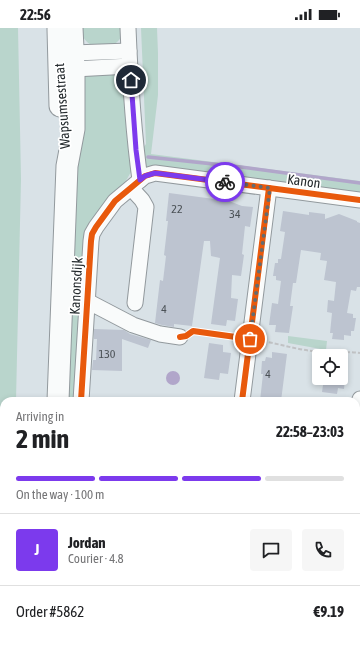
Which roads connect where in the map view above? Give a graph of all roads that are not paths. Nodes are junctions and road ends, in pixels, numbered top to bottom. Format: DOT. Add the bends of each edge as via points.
graph roads {
  1 [pos="58,28"];
  2 [pos="72,28"];
  3 [pos="128,28"];
  4 [pos="129,50"];
  5 [pos="69,61"];
  6 [pos="130,66"];
  7 [pos="67,166"];
  8 [pos="135,184"];
  9 [pos="270,188"];
  10 [pos="360,200"];
  11 [pos="87,301"];
  12 [pos="134,303"];
  13 [pos="180,337"];
  14 [pos="58,397"];
  15 [pos="81,397"];
  16 [pos="243,397"];
  1 -- 5 [label="street, Wapsumsestraat"];
  2 -- 5 [label="street, Wapsumsestraat"];
  3 -- 4 [label="street"];
  4 -- 5 [label="street"];
  4 -- 6 [label="street"];
  5 -- 6 [label="street"];
  5 -- 7 [label="street, Wapsumsestraat" via="74,129"];
  6 -- 8 [label="street" via="136,150"];
  7 -- 14 [label="street, Kanonsdijk"];
  8 -- 9 [label="street, Kanon" via="145,176 155,173"];
  8 -- 11 [label="street, Kanonsdijk" via="115,201 92,234"];
  8 -- 12 [label="street" via="146,204 146,210"];
  9 -- 10 [label="street, Kanon"];
  9 -- 16 [label="street"];
  11 -- 13 [label="street" via="133,325 160,334"];
  11 -- 15 [label="street, Kanonsdijk"];
}
